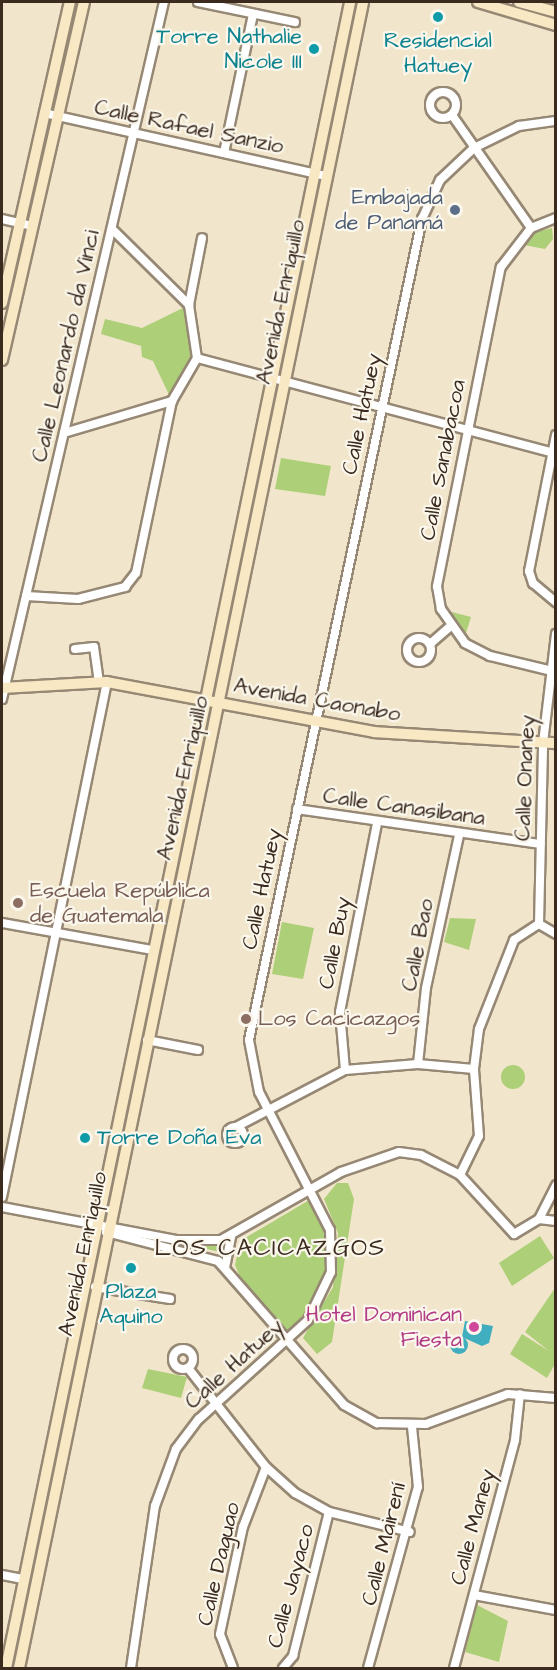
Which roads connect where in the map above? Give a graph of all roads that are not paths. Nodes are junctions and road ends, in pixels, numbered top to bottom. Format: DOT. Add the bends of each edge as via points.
graph roads {
  1 [pos="70,2"];
  2 [pos="84,2"];
  3 [pos="165,2"];
  4 [pos="198,2"];
  5 [pos="350,2"];
  6 [pos="363,2"];
  7 [pos="478,2"];
  8 [pos="522,2"];
  9 [pos="555,12"];
  10 [pos="253,14"];
  11 [pos="519,14"];
  12 [pos="296,22"];
  13 [pos="555,25"];
  14 [pos="44,113"];
  15 [pos="57,116"];
  16 [pos="452,116"];
  17 [pos="555,121"];
  18 [pos="134,134"];
  19 [pos="474,148"];
  20 [pos="224,153"];
  21 [pos="314,173"];
  22 [pos="327,176"];
  23 [pos="555,218"];
  24 [pos="2,219"];
  25 [pos="19,223"];
  26 [pos="32,226"];
  27 [pos="531,228"];
  28 [pos="113,230"];
  29 [pos="202,238"];
  30 [pos="2,303"];
  31 [pos="189,305"];
  32 [pos="197,358"];
  33 [pos="2,360"];
  34 [pos="271,377"];
  35 [pos="285,381"];
  36 [pos="172,401"];
  37 [pos="382,407"];
  38 [pos="466,430"];
  39 [pos="64,433"];
  40 [pos="555,435"];
  41 [pos="551,452"];
  42 [pos="26,596"];
  43 [pos="555,602"];
  44 [pos="451,626"];
  45 [pos="555,634"];
  46 [pos="430,644"];
  47 [pos="75,649"];
  48 [pos="548,670"];
  49 [pos="103,682"];
  50 [pos="2,692"];
  51 [pos="205,698"];
  52 [pos="220,702"];
  53 [pos="315,720"];
  54 [pos="543,743"];
  55 [pos="555,743"];
  56 [pos="297,809"];
  57 [pos="377,823"];
  58 [pos="459,835"];
  59 [pos="176,837"];
  60 [pos="188,839"];
  61 [pos="542,844"];
  62 [pos="2,923"];
  63 [pos="539,924"];
  64 [pos="56,933"];
  65 [pos="555,934"];
  66 [pos="152,950"];
  67 [pos="147,1040"];
  68 [pos="198,1050"];
  69 [pos="418,1064"];
  70 [pos="474,1069"];
  71 [pos="345,1070"];
  72 [pos="267,1110"];
  73 [pos="236,1127"];
  74 [pos="460,1175"];
  75 [pos="555,1185"];
  76 [pos="313,1189"];
  77 [pos="2,1197"];
  78 [pos="2,1207"];
  79 [pos="539,1219"];
  80 [pos="555,1221"];
  81 [pos="102,1227"];
  82 [pos="231,1236"];
  83 [pos="225,1268"];
  84 [pos="95,1287"];
  85 [pos="170,1299"];
  86 [pos="288,1341"];
  87 [pos="188,1368"];
  88 [pos="520,1394"];
  89 [pos="555,1398"];
  90 [pos="214,1406"];
  91 [pos="412,1427"];
  92 [pos="266,1467"];
  93 [pos="43,1481"];
  94 [pos="56,1484"];
  95 [pos="329,1512"];
  96 [pos="410,1532"];
  97 [pos="2,1575"];
  98 [pos="23,1579"];
  99 [pos="474,1594"];
  100 [pos="555,1610"];
  101 [pos="6,1668"];
  102 [pos="20,1668"];
  103 [pos="130,1668"];
  104 [pos="233,1668"];
  105 [pos="283,1668"];
  106 [pos="368,1668"];
  107 [pos="454,1668"];
  1 -- 14 [label="main road"];
  2 -- 15 [label="main road"];
  3 -- 18 [label="street, Calle Leonardo da Vinci"];
  4 -- 10 [label="street"];
  5 -- 21 [label="main road, Avenida Enriquillo"];
  6 -- 22 [label="main road, Avenida Enriquillo"];
  7 -- 11 [label="main road"];
  8 -- 9 [label="main road"];
  8 -- 11 [label="street"];
  10 -- 12 [label="street"];
  10 -- 20 [label="street"];
  11 -- 13 [label="main road"];
  14 -- 15 [label="street, Calle Rafael Sanzio"];
  14 -- 25 [label="main road"];
  15 -- 18 [label="street, Calle Rafael Sanzio"];
  15 -- 26 [label="main road"];
  16 -- 19 [label="street"];
  17 -- 19 [label="street, Calle Hatuey" via="519,126"];
  18 -- 20 [label="street, Calle Rafael Sanzio"];
  18 -- 28 [label="street, Calle Leonardo da Vinci"];
  19 -- 27 [label="street"];
  19 -- 37 [label="street, Calle Hatuey" via="440,180 427,204"];
  20 -- 21 [label="street, Calle Rafael Sanzio"];
  21 -- 22 [label="street, Calle Rafael Sanzio"];
  21 -- 34 [label="main road, Avenida Enriquillo"];
  22 -- 35 [label="main road, Avenida Enriquillo"];
  23 -- 27 [label="street, Calle Sanabacoa"];
  24 -- 25 [label="street"];
  25 -- 26 [label="street"];
  25 -- 30 [label="main road"];
  26 -- 33 [label="main road"];
  27 -- 38 [label="street, Calle Sanabacoa" via="501,267"];
  28 -- 31 [label="street"];
  28 -- 39 [label="street, Calle Leonardo da Vinci"];
  29 -- 31 [label="street"];
  31 -- 32 [label="street"];
  32 -- 34 [label="street"];
  32 -- 36 [label="street"];
  34 -- 35 [label="street"];
  34 -- 51 [label="main road, Avenida Enriquillo"];
  35 -- 37 [label="street"];
  35 -- 52 [label="main road, Avenida Enriquillo"];
  36 -- 39 [label="street"];
  36 -- 42 [label="street" via="132,581 78,599"];
  37 -- 38 [label="street"];
  37 -- 53 [label="street, Calle Hatuey"];
  38 -- 41 [label="street"];
  38 -- 44 [label="street, Calle Sanabacoa" via="437,586"];
  39 -- 42 [label="street, Calle Leonardo da Vinci"];
  40 -- 41 [label="street"];
  41 -- 43 [label="street" via="529,572 533,583"];
  42 -- 50 [label="street, Calle Leonardo da Vinci"];
  44 -- 46 [label="street"];
  44 -- 48 [label="street, Calle Sanabacoa" via="465,644 490,656"];
  45 -- 48 [label="street, Calle Onaney"];
  47 -- 49 [label="street" via="94,647"];
  48 -- 54 [label="street, Calle Onaney"];
  49 -- 50 [label="main road, Avenida Caonabo"];
  49 -- 51 [label="main road, Avenida Caonabo"];
  49 -- 64 [label="street"];
  51 -- 52 [label="main road, Avenida Caonabo"];
  51 -- 59 [label="main road, Avenida Enriquillo"];
  52 -- 53 [label="main road, Avenida Caonabo"];
  52 -- 60 [label="main road, Avenida Enriquillo"];
  53 -- 54 [label="main road, Avenida Caonabo" via="434,739"];
  53 -- 56 [label="street, Calle Hatuey"];
  54 -- 55 [label="main road, Avenida Caonabo"];
  54 -- 61 [label="street, Calle Onaney"];
  56 -- 57 [label="street, Calle Canasibana"];
  56 -- 72 [label="street, Calle Hatuey" via="249,1040 253,1076"];
  57 -- 58 [label="street, Calle Canasibana"];
  57 -- 71 [label="street, Calle Buy" via="340,1012"];
  58 -- 61 [label="street, Calle Canasibana"];
  58 -- 69 [label="street, Calle Bao" via="426,988"];
  59 -- 60 [label="main road"];
  59 -- 66 [label="main road, Avenida Enriquillo"];
  60 -- 67 [label="main road, Avenida Enriquillo"];
  61 -- 63 [label="street, Calle Onaney"];
  62 -- 64 [label="street"];
  63 -- 65 [label="street"];
  63 -- 70 [label="street" via="522,930 508,950 479,1029"];
  64 -- 66 [label="street"];
  64 -- 77 [label="street"];
  66 -- 81 [label="main road, Avenida Enriquillo"];
  67 -- 68 [label="street"];
  67 -- 81 [label="main road, Avenida Enriquillo"];
  69 -- 70 [label="street"];
  69 -- 71 [label="street"];
  70 -- 74 [label="street" via="479,1136"];
  71 -- 72 [label="street"];
  72 -- 73 [label="street"];
  72 -- 76 [label="street, Calle Hatuey"];
  74 -- 76 [label="street" via="422,1155 399,1152 376,1156"];
  74 -- 79 [label="street" via="508,1232 520,1233"];
  75 -- 79 [label="street"];
  76 -- 82 [label="street"];
  76 -- 86 [label="street, Calle Hatuey" via="330,1230 331,1272 317,1307"];
  78 -- 81 [label="street"];
  79 -- 80 [label="street"];
  81 -- 82 [label="street" via="207,1242"];
  81 -- 83 [label="street" via="211,1257"];
  81 -- 84 [label="main road, Avenida Enriquillo"];
  81 -- 93 [label="main road, Avenida Enriquillo"];
  82 -- 83 [label="street"];
  83 -- 86 [label="street"];
  84 -- 85 [label="street"];
  84 -- 94 [label="main road, Avenida Enriquillo"];
  86 -- 90 [label="street, Calle Hatuey"];
  86 -- 91 [label="street" via="356,1414"];
  87 -- 90 [label="street"];
  88 -- 89 [label="street"];
  88 -- 91 [label="street" via="497,1396"];
  88 -- 99 [label="street, Calle Maney" via="515,1440"];
  90 -- 92 [label="street"];
  90 -- 103 [label="street, Calle Hatuey" via="186,1433 160,1488"];
  91 -- 96 [label="street, Calle Mairení" via="419,1465"];
  92 -- 95 [label="street" via="295,1493"];
  92 -- 104 [label="street, Calle Daguao" via="243,1527 220,1634"];
  93 -- 94 [label="main road"];
  93 -- 98 [label="main road, Avenida Enriquillo"];
  94 -- 102 [label="main road, Avenida Enriquillo"];
  95 -- 96 [label="street"];
  95 -- 105 [label="street, Calle Jayaco" via="293,1656"];
  96 -- 106 [label="street, Calle Mairení"];
  97 -- 98 [label="street"];
  98 -- 101 [label="main road, Avenida Enriquillo"];
  99 -- 100 [label="street"];
  99 -- 107 [label="street, Calle Maney"];
}
